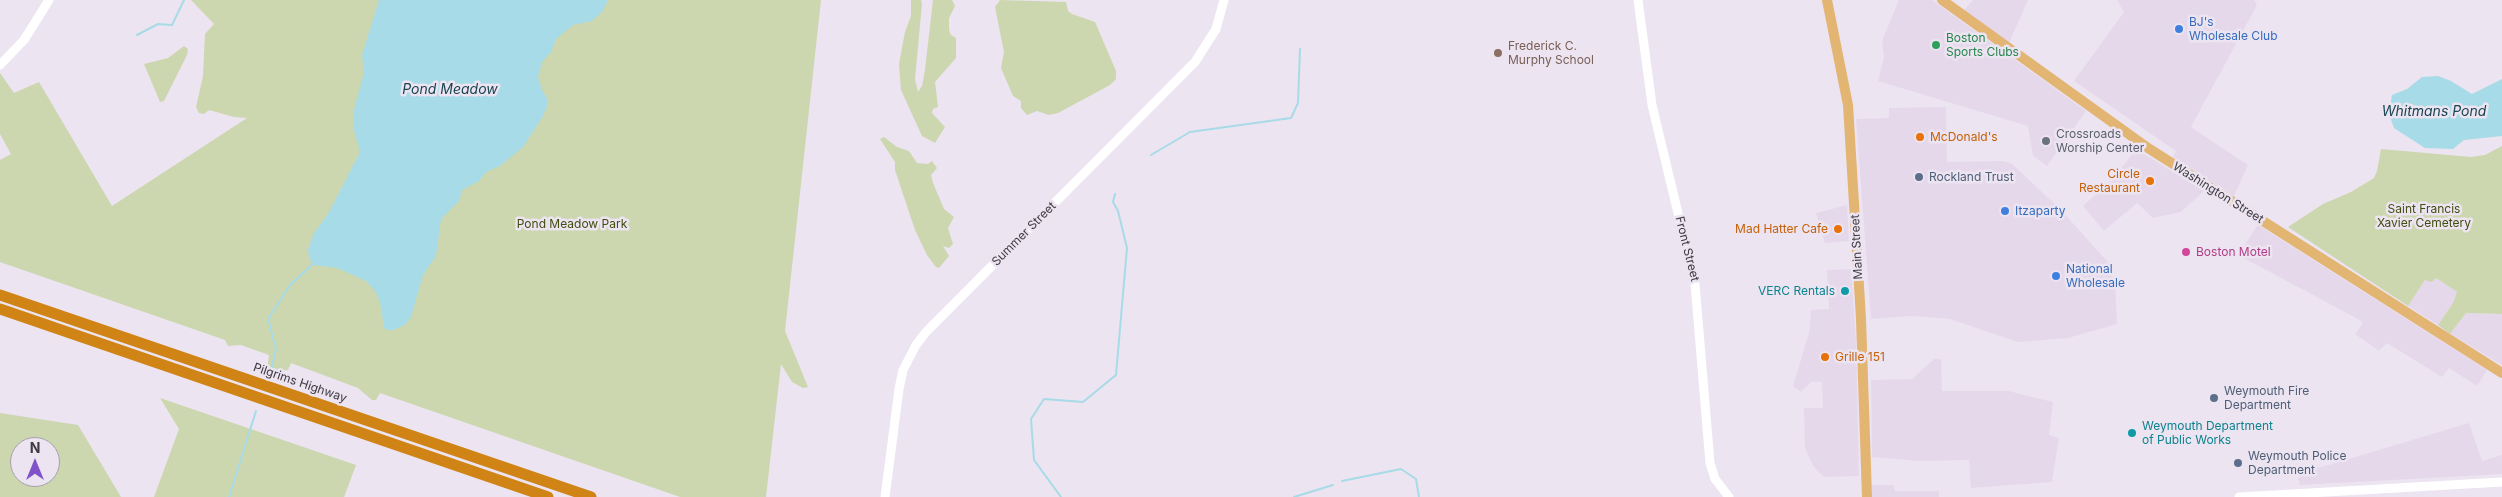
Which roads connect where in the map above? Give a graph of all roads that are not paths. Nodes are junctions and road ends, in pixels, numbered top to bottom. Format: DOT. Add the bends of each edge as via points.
graph roads {
  1 [pos="49,0"];
  2 [pos="1224,0"];
  3 [pos="1638,0"];
  4 [pos="1827,0"];
  5 [pos="1942,0"];
  6 [pos="0,65"];
  7 [pos="0,295"];
  8 [pos="0,310"];
  9 [pos="2502,373"];
  10 [pos="2502,482"];
  11 [pos="548,497"];
  12 [pos="591,497"];
  13 [pos="885,497"];
  14 [pos="1729,497"];
  15 [pos="1867,497"];
  16 [pos="2238,497"];
  1 -- 6 [label="street" via="24,40"];
  2 -- 13 [label="street, Summer Street" via="1213,35 1195,62 916,345 899,389"];
  3 -- 14 [label="street, Front Street" via="1650,97 1697,292 1710,463 1716,479"];
  4 -- 15 [label="main road, Main Street" via="1848,106 1861,319"];
  5 -- 9 [label="main road, Washington Street" via="2148,148"];
  7 -- 12 [label="highway, Pilgrims Highway"];
  8 -- 11 [label="highway"];
  10 -- 16 [label="street"];
}
